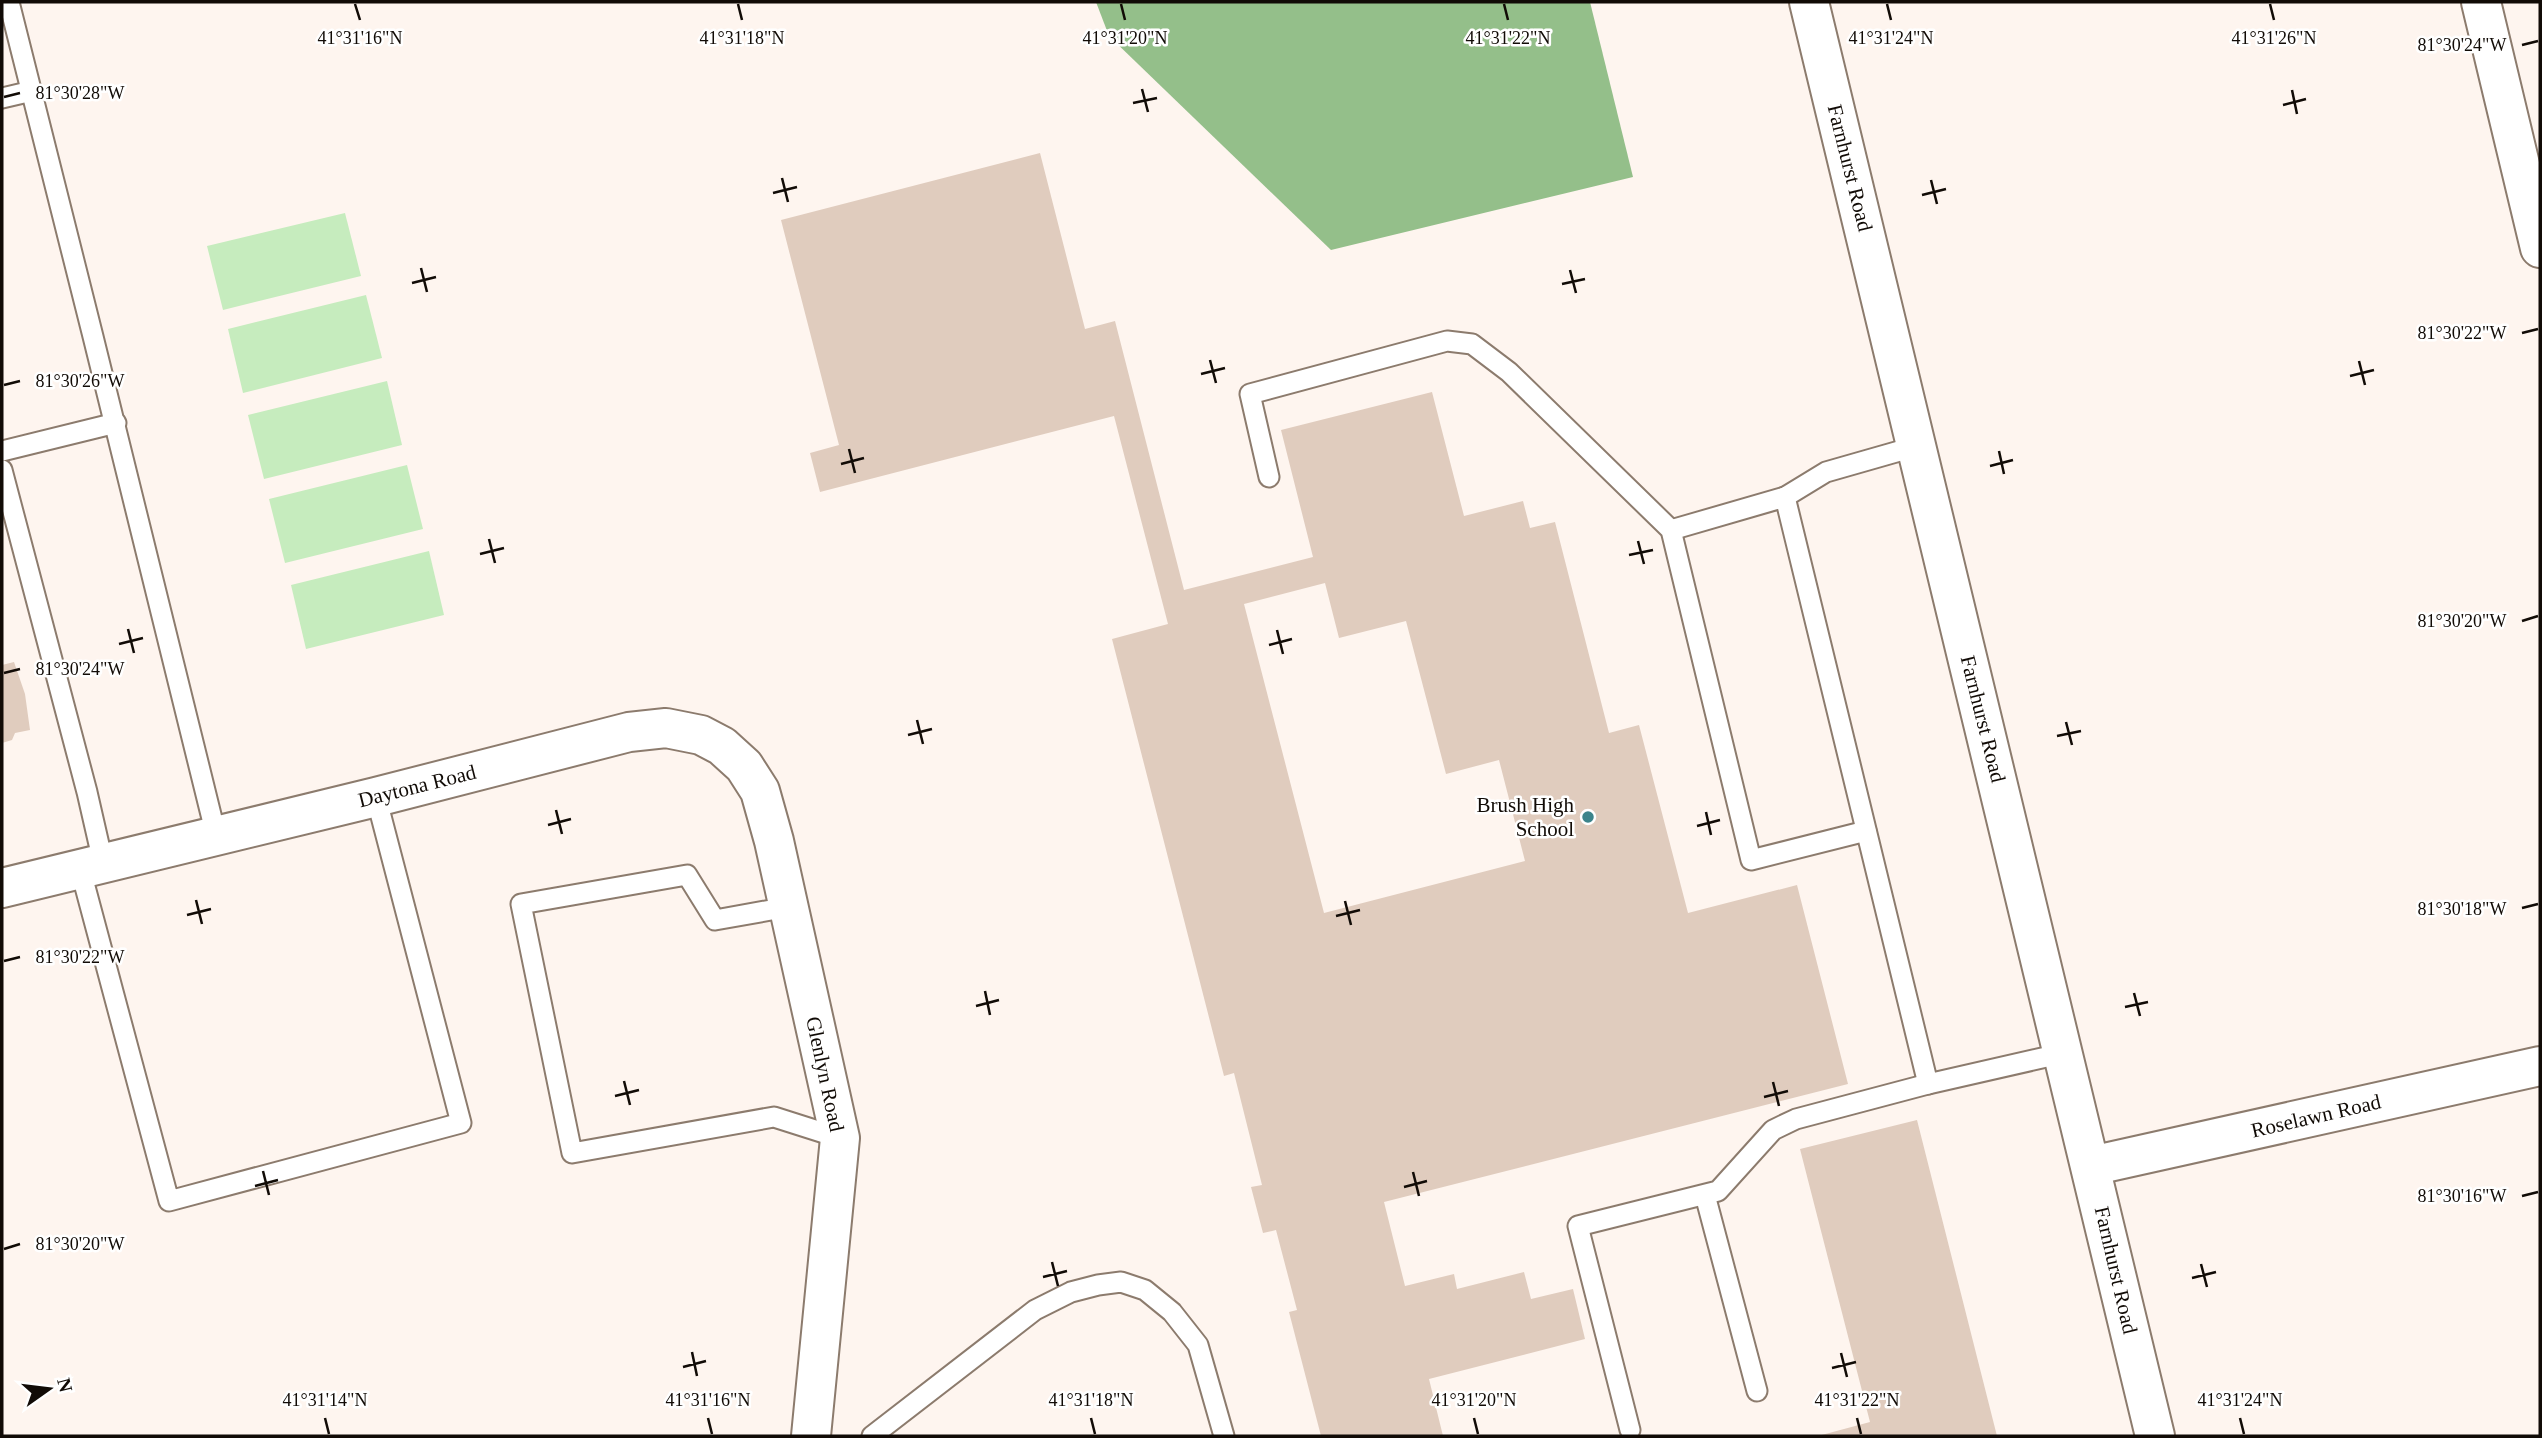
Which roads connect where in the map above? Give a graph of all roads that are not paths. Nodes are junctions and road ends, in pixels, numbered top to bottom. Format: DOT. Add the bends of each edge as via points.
graph roads {
  1 [pos="9,2"];
  2 [pos="1810,2"];
  3 [pos="2481,2"];
  4 [pos="32,91"];
  5 [pos="2,98"];
  6 [pos="2540,248"];
  7 [pos="116,423"];
  8 [pos="1917,446"];
  9 [pos="2,451"];
  10 [pos="2,470"];
  11 [pos="1269,477"];
  12 [pos="1785,497"];
  13 [pos="1671,530"];
  14 [pos="376,797"];
  15 [pos="1866,831"];
  16 [pos="216,835"];
  17 [pos="774,841"];
  18 [pos="91,865"];
  19 [pos="2,888"];
  20 [pos="788,907"];
  21 [pos="2064,1053"];
  22 [pos="2540,1066"];
  23 [pos="1928,1084"];
  24 [pos="840,1138"];
  25 [pos="2091,1166"];
  26 [pos="1705,1195"];
  27 [pos="1756,1391"];
  28 [pos="1630,1430"];
  29 [pos="811,1436"];
  30 [pos="872,1436"];
  31 [pos="1224,1436"];
  32 [pos="2155,1436"];
  1 -- 4 [label="lane"];
  2 -- 8 [label="street, Farnhurst Road"];
  3 -- 6 [label="street"];
  4 -- 5 [label="lane"];
  4 -- 7 [label="lane"];
  7 -- 9 [label="lane"];
  7 -- 16 [label="lane"];
  8 -- 12 [label="lane" via="1826,472"];
  8 -- 21 [label="street, Farnhurst Road"];
  10 -- 18 [label="lane" via="87,792"];
  11 -- 13 [label="lane" via="1250,394 1447,341 1472,344 1509,372"];
  12 -- 13 [label="lane"];
  12 -- 15 [label="lane"];
  13 -- 15 [label="lane" via="1751,860"];
  14 -- 16 [label="street, Daytona Road"];
  14 -- 17 [label="street, Daytona Road" via="629,732 666,728 701,735 744,766 760,791"];
  14 -- 18 [label="lane" via="461,1123 169,1201"];
  15 -- 23 [label="lane"];
  16 -- 18 [label="street, Daytona Road"];
  17 -- 20 [label="street, Glenlyn Road"];
  18 -- 19 [label="street, Daytona Road"];
  20 -- 24 [label="street, Glenlyn Road"];
  20 -- 24 [label="lane" via="715,920 687,875 521,904 572,1153 774,1117"];
  21 -- 23 [label="lane"];
  21 -- 25 [label="street, Farnhurst Road"];
  22 -- 25 [label="street, Roselawn Road"];
  23 -- 26 [label="lane" via="1796,1119 1773,1130 1718,1191"];
  24 -- 29 [label="street, Glenlyn Road"];
  25 -- 32 [label="street, Farnhurst Road"];
  26 -- 27 [label="lane"];
  26 -- 28 [label="lane" via="1577,1226"];
  30 -- 31 [label="lane" via="1035,1310 1071,1292 1121,1282 1145,1290 1172,1312 1198,1345"];
}
